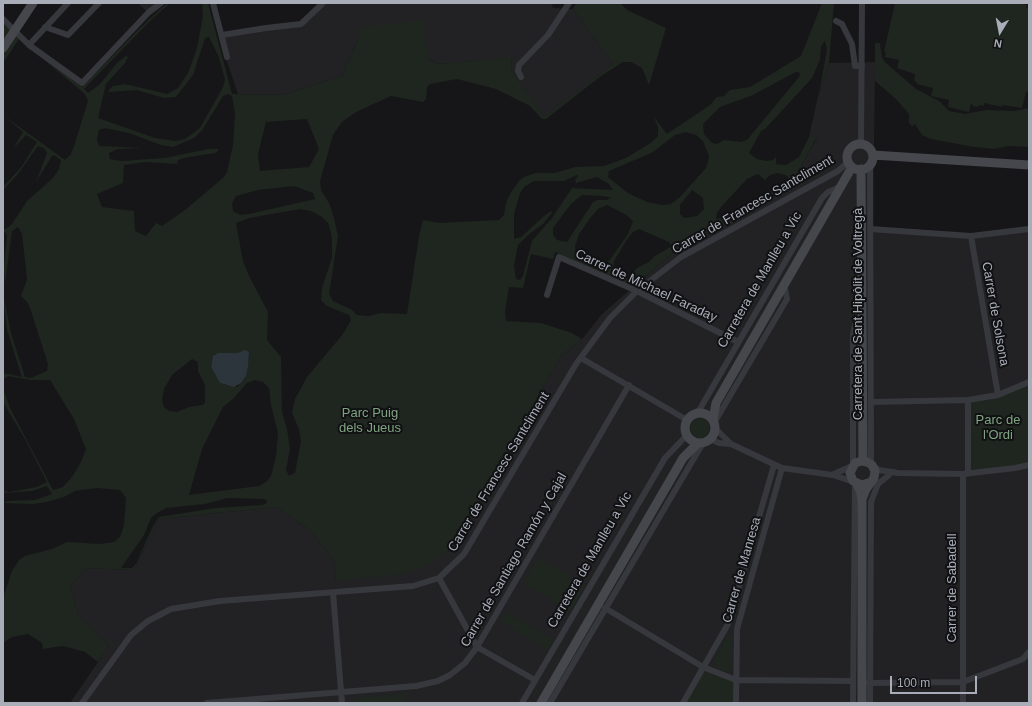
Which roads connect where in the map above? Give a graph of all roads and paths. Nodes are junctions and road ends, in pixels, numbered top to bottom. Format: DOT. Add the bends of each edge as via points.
graph roads {
  1 [pos="33,3"];
  2 [pos="68,3"];
  3 [pos="99,3"];
  4 [pos="161,3"];
  5 [pos="213,3"];
  6 [pos="323,3"];
  7 [pos="569,3"];
  8 [pos="862,3"];
  9 [pos="3,19"];
  10 [pos="836,21"];
  11 [pos="45,27"];
  12 [pos="15,30"];
  13 [pos="222,35"];
  14 [pos="29,45"];
  15 [pos="3,48"];
  16 [pos="227,57"];
  17 [pos="862,66"];
  18 [pos="521,77"];
  19 [pos="861,144"];
  20 [pos="873,155"];
  21 [pos="870,165"];
  22 [pos="1029,165"];
  23 [pos="854,166"];
  24 [pos="840,187"];
  25 [pos="1029,229"];
  26 [pos="870,233"];
  27 [pos="971,236"];
  28 [pos="863,245"];
  29 [pos="784,284"];
  30 [pos="637,291"];
  31 [pos="547,295"];
  32 [pos="863,319"];
  33 [pos="738,342"];
  34 [pos="581,358"];
  35 [pos="1029,382"];
  36 [pos="629,385"];
  37 [pos="998,395"];
  38 [pos="968,400"];
  39 [pos="871,402"];
  40 [pos="716,403"];
  41 [pos="700,414"];
  42 [pos="687,420"];
  43 [pos="714,424"];
  44 [pos="687,436"];
  45 [pos="704,442"];
  46 [pos="731,444"];
  47 [pos="686,454"];
  48 [pos="869,464"];
  49 [pos="774,465"];
  50 [pos="1029,465"];
  51 [pos="853,466"];
  52 [pos="782,468"];
  53 [pos="898,473"];
  54 [pos="828,474"];
  55 [pos="966,474"];
  56 [pos="889,475"];
  57 [pos="872,480"];
  58 [pos="855,483"];
  59 [pos="862,503"];
  60 [pos="870,522"];
  61 [pos="439,578"];
  62 [pos="333,593"];
  63 [pos="605,608"];
  64 [pos="477,647"];
  65 [pos="1029,652"];
  66 [pos="703,668"];
  67 [pos="535,680"];
  68 [pos="736,680"];
  69 [pos="853,681"];
  70 [pos="963,682"];
  71 [pos="869,683"];
  72 [pos="342,693"];
  73 [pos="82,703"];
  74 [pos="207,703"];
  75 [pos="342,703"];
  76 [pos="522,703"];
  77 [pos="541,703"];
  78 [pos="550,703"];
  79 [pos="683,703"];
  80 [pos="736,703"];
  81 [pos="853,703"];
  82 [pos="862,703"];
  83 [pos="870,703"];
  84 [pos="963,703"];
  1 -- 12 [label="street"];
  2 -- 11 [label="street"];
  3 -- 11 [label="street" via="68,35"];
  4 -- 14 [label="street" via="82,83"];
  5 -- 13 [label="street"];
  6 -- 13 [label="street" via="301,24"];
  7 -- 18 [label="street" via="548,35 519,65"];
  8 -- 17 [label="street"];
  9 -- 12 [label="street"];
  10 -- 17 [label="street" via="842,24 852,44 855,66"];
  11 -- 14 [label="street"];
  12 -- 14 [label="street"];
  12 -- 15 [label="street"];
  13 -- 16 [label="street"];
  17 -- 19 [label="street"];
  19 -- 20 [label="street" via="869,147"];
  19 -- 23 [label="street" via="850,150"];
  20 -- 21 [label="street"];
  20 -- 22 [label="street"];
  21 -- 23 [label="street"];
  21 -- 26 [label="street, Carretera de Sant Hipòlit de Voltregà"];
  23 -- 24 [label="street, Carretera de Manlleu a Vic"];
  23 -- 28 [label="street, Carretera de Sant Hipòlit de Voltregà"];
  23 -- 30 [label="street, Carrer de Francesc Santcliment" via="838,171 681,257"];
  24 -- 29 [label="street, Carretera de Manlleu a Vic"];
  24 -- 33 [label="street, Carretera de Manlleu a Vic" via="822,198"];
  25 -- 27 [label="street"];
  26 -- 27 [label="street"];
  26 -- 28 [label="street"];
  26 -- 39 [label="street, Carretera de Sant Hipòlit de Voltregà"];
  27 -- 37 [label="street, Carrer de Solsona"];
  28 -- 32 [label="street, Carretera de Sant Hipòlit de Voltregà"];
  29 -- 40 [label="street, Carretera de Manlleu a Vic"];
  29 -- 43 [label="street" via="787,299"];
  30 -- 31 [label="street, Carrer de Michael Faraday" via="559,257"];
  30 -- 33 [label="street, Carrer de Michael Faraday"];
  30 -- 34 [label="street, Carrer de Francesc Santcliment" via="610,318"];
  32 -- 48 [label="street, Carretera de Sant Hipòlit de Voltregà"];
  32 -- 51 [label="street, Carretera de Sant Hipòlit de Voltregà" via="856,325 853,335"];
  33 -- 41 [label="street, Carretera de Manlleu a Vic"];
  34 -- 36 [label="street"];
  34 -- 61 [label="street, Carrer de Francesc Santcliment" via="464,554"];
  35 -- 37 [label="street"];
  36 -- 42 [label="street"];
  36 -- 64 [label="street, Carrer de Santiago Ramón y Cajal"];
  37 -- 38 [label="street"];
  38 -- 39 [label="street"];
  38 -- 55 [label="street, Carrer de Sabadell"];
  39 -- 48 [label="street, Carretera de Sant Hipòlit de Voltregà"];
  40 -- 41 [label="street, Carretera de Manlleu a Vic"];
  40 -- 43 [label="street, Carretera de Manlleu a Vic"];
  41 -- 42 [label="street"];
  41 -- 43 [label="street"];
  42 -- 44 [label="street"];
  43 -- 45 [label="street"];
  43 -- 46 [label="street"];
  44 -- 45 [label="street"];
  44 -- 47 [label="street"];
  44 -- 67 [label="street, Carretera de Manlleu a Vic" via="666,458"];
  45 -- 46 [label="street"];
  45 -- 47 [label="street"];
  45 -- 63 [label="street"];
  46 -- 49 [label="street"];
  47 -- 77 [label="street"];
  48 -- 51 [label="street"];
  48 -- 53 [label="street" via="884,471"];
  48 -- 57 [label="street" via="875,473"];
  49 -- 52 [label="street"];
  49 -- 66 [label="street" via="728,624"];
  50 -- 55 [label="street"];
  51 -- 54 [label="street" via="842,472"];
  51 -- 58 [label="street" via="850,475"];
  52 -- 54 [label="street"];
  52 -- 68 [label="street, Carrer de Manresa" via="737,629"];
  53 -- 55 [label="street"];
  53 -- 56 [label="street"];
  54 -- 58 [label="street"];
  55 -- 70 [label="street, Carrer de Sabadell"];
  56 -- 57 [label="street"];
  56 -- 60 [label="street" via="878,484 873,493"];
  57 -- 58 [label="street" via="864,485"];
  57 -- 59 [label="street" via="864,493"];
  58 -- 59 [label="street" via="861,493"];
  58 -- 69 [label="street"];
  59 -- 60 [label="street"];
  59 -- 82 [label="street"];
  60 -- 71 [label="street"];
  61 -- 62 [label="street, Carrer de Francesc Santcliment" via="413,586"];
  61 -- 64 [label="street"];
  62 -- 72 [label="street"];
  62 -- 73 [label="street, Carrer de Francesc Santcliment" via="220,601 171,609 148,621 131,635"];
  63 -- 66 [label="street"];
  63 -- 78 [label="street"];
  64 -- 67 [label="street"];
  64 -- 72 [label="street, Carrer de Santiago Ramón y Cajal" via="466,663 438,681 416,686"];
  65 -- 70 [label="street" via="1023,659"];
  66 -- 68 [label="street"];
  66 -- 79 [label="street"];
  67 -- 76 [label="street, Carretera de Manlleu a Vic"];
  68 -- 69 [label="street"];
  68 -- 80 [label="street, Carrer de Manresa"];
  69 -- 81 [label="street"];
  70 -- 71 [label="street"];
  70 -- 84 [label="street, Carrer de Sabadell"];
  71 -- 83 [label="street"];
  72 -- 74 [label="street, Carrer de Santiago Ramón y Cajal"];
  72 -- 75 [label="street"];
}
